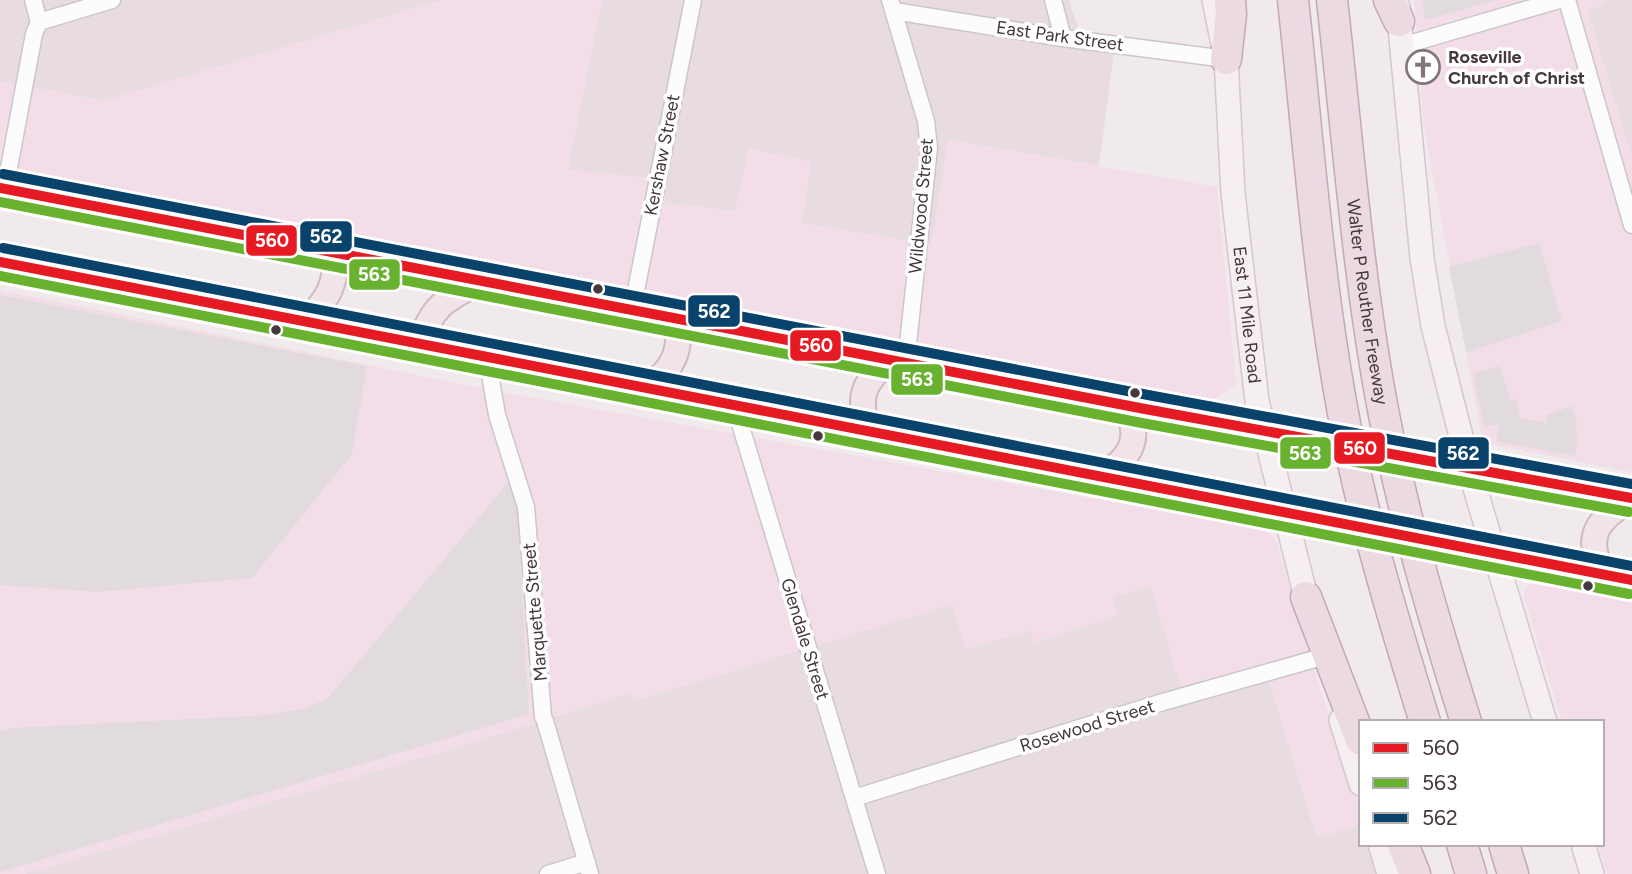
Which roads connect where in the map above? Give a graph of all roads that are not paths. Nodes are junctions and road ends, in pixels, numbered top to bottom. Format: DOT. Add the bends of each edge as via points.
graph roads {
  1 [pos="33,0"];
  2 [pos="112,0"];
  3 [pos="693,0"];
  4 [pos="1053,0"];
  5 [pos="1214,0"];
  6 [pos="1230,0"];
  7 [pos="1293,0"];
  8 [pos="1332,0"];
  9 [pos="1559,0"];
  10 [pos="1567,0"];
  11 [pos="892,5"];
  12 [pos="1397,17"];
  13 [pos="39,22"];
  14 [pos="1063,38"];
  15 [pos="1226,59"];
  16 [pos="3,189"];
  17 [pos="1632,225"];
  18 [pos="335,253"];
  19 [pos="0,262"];
  20 [pos="481,281"];
  21 [pos="632,311"];
  22 [pos="676,319"];
  23 [pos="305,321"];
  24 [pos="421,344"];
  25 [pos="487,357"];
  26 [pos="898,362"];
  27 [pos="646,387"];
  28 [pos="734,404"];
  29 [pos="1124,404"];
  30 [pos="868,430"];
  31 [pos="1264,431"];
  32 [pos="1469,468"];
  33 [pos="1102,476"];
  34 [pos="1632,498"];
  35 [pos="1284,512"];
  36 [pos="1493,553"];
  37 [pos="1603,574"];
  38 [pos="1632,580"];
  39 [pos="1306,597"];
  40 [pos="1322,657"];
  41 [pos="1423,720"];
  42 [pos="1465,720"];
  43 [pos="1544,720"];
  44 [pos="1359,735"];
  45 [pos="1359,777"];
  46 [pos="854,798"];
  47 [pos="1381,846"];
  48 [pos="1404,846"];
  49 [pos="1463,846"];
  50 [pos="1505,846"];
  51 [pos="1584,846"];
  52 [pos="589,868"];
  53 [pos="548,874"];
  54 [pos="877,874"];
  55 [pos="1389,874"];
  56 [pos="1415,874"];
  57 [pos="1471,874"];
  58 [pos="1513,874"];
  59 [pos="1592,874"];
  1 -- 13 [label="street"];
  2 -- 13 [label="street"];
  3 -- 21 [label="street, Kershaw Street"];
  4 -- 14 [label="street"];
  5 -- 15 [label="main road, East 11 Mile Road"];
  6 -- 15 [label="highway"];
  7 -- 41 [label="highway" via="1332,345 1347,431 1376,556"];
  8 -- 42 [label="highway, Walter P Reuther Freeway" via="1381,397 1427,593"];
  9 -- 12 [label="street"];
  10 -- 17 [label="street"];
  11 -- 14 [label="street, East Park Street"];
  11 -- 26 [label="street, Wildwood Street" via="926,121 929,148"];
  12 -- 32 [label="main road" via="1433,327"];
  13 -- 16 [label="street"];
  14 -- 15 [label="street, East Park Street"];
  15 -- 31 [label="main road, East 11 Mile Road" via="1234,205"];
  16 -- 18 [label="main road"];
  18 -- 20 [label="main road"];
  18 -- 23 [label="main road" via="333,287"];
  19 -- 23 [label="main road"];
  20 -- 21 [label="main road"];
  20 -- 24 [label="main road" via="439,305"];
  21 -- 22 [label="main road"];
  22 -- 26 [label="main road"];
  22 -- 27 [label="main road" via="679,340 674,360"];
  23 -- 24 [label="main road"];
  24 -- 25 [label="main road"];
  25 -- 27 [label="main road"];
  25 -- 52 [label="street, Marquette Street" via="497,415 526,507 544,719"];
  26 -- 29 [label="main road"];
  26 -- 30 [label="main road" via="868,381 862,393"];
  27 -- 28 [label="main road"];
  28 -- 30 [label="main road"];
  28 -- 46 [label="street, Glendale Street"];
  29 -- 31 [label="main road"];
  29 -- 33 [label="main road" via="1133,424 1131,447 1117,466"];
  30 -- 33 [label="main road"];
  31 -- 32 [label="main road, bridge"];
  31 -- 35 [label="main road, East 11 Mile Road"];
  32 -- 34 [label="main road"];
  32 -- 36 [label="main road"];
  33 -- 35 [label="main road"];
  34 -- 37 [label="main road" via="1595,531 1594,552"];
  35 -- 36 [label="main road, bridge"];
  35 -- 39 [label="main road, East 11 Mile Road"];
  36 -- 37 [label="main road"];
  36 -- 43 [label="main road"];
  37 -- 38 [label="main road"];
  39 -- 40 [label="main road, East 11 Mile Road"];
  39 -- 44 [label="highway"];
  40 -- 45 [label="main road, East 11 Mile Road"];
  40 -- 46 [label="street, Rosewood Street"];
  46 -- 54 [label="street, Glendale Street"];
  47 -- 55 [label="main road"];
  48 -- 56 [label="highway"];
  49 -- 57 [label="highway"];
  50 -- 58 [label="highway"];
  51 -- 59 [label="main road"];
  52 -- 53 [label="street"];
}
